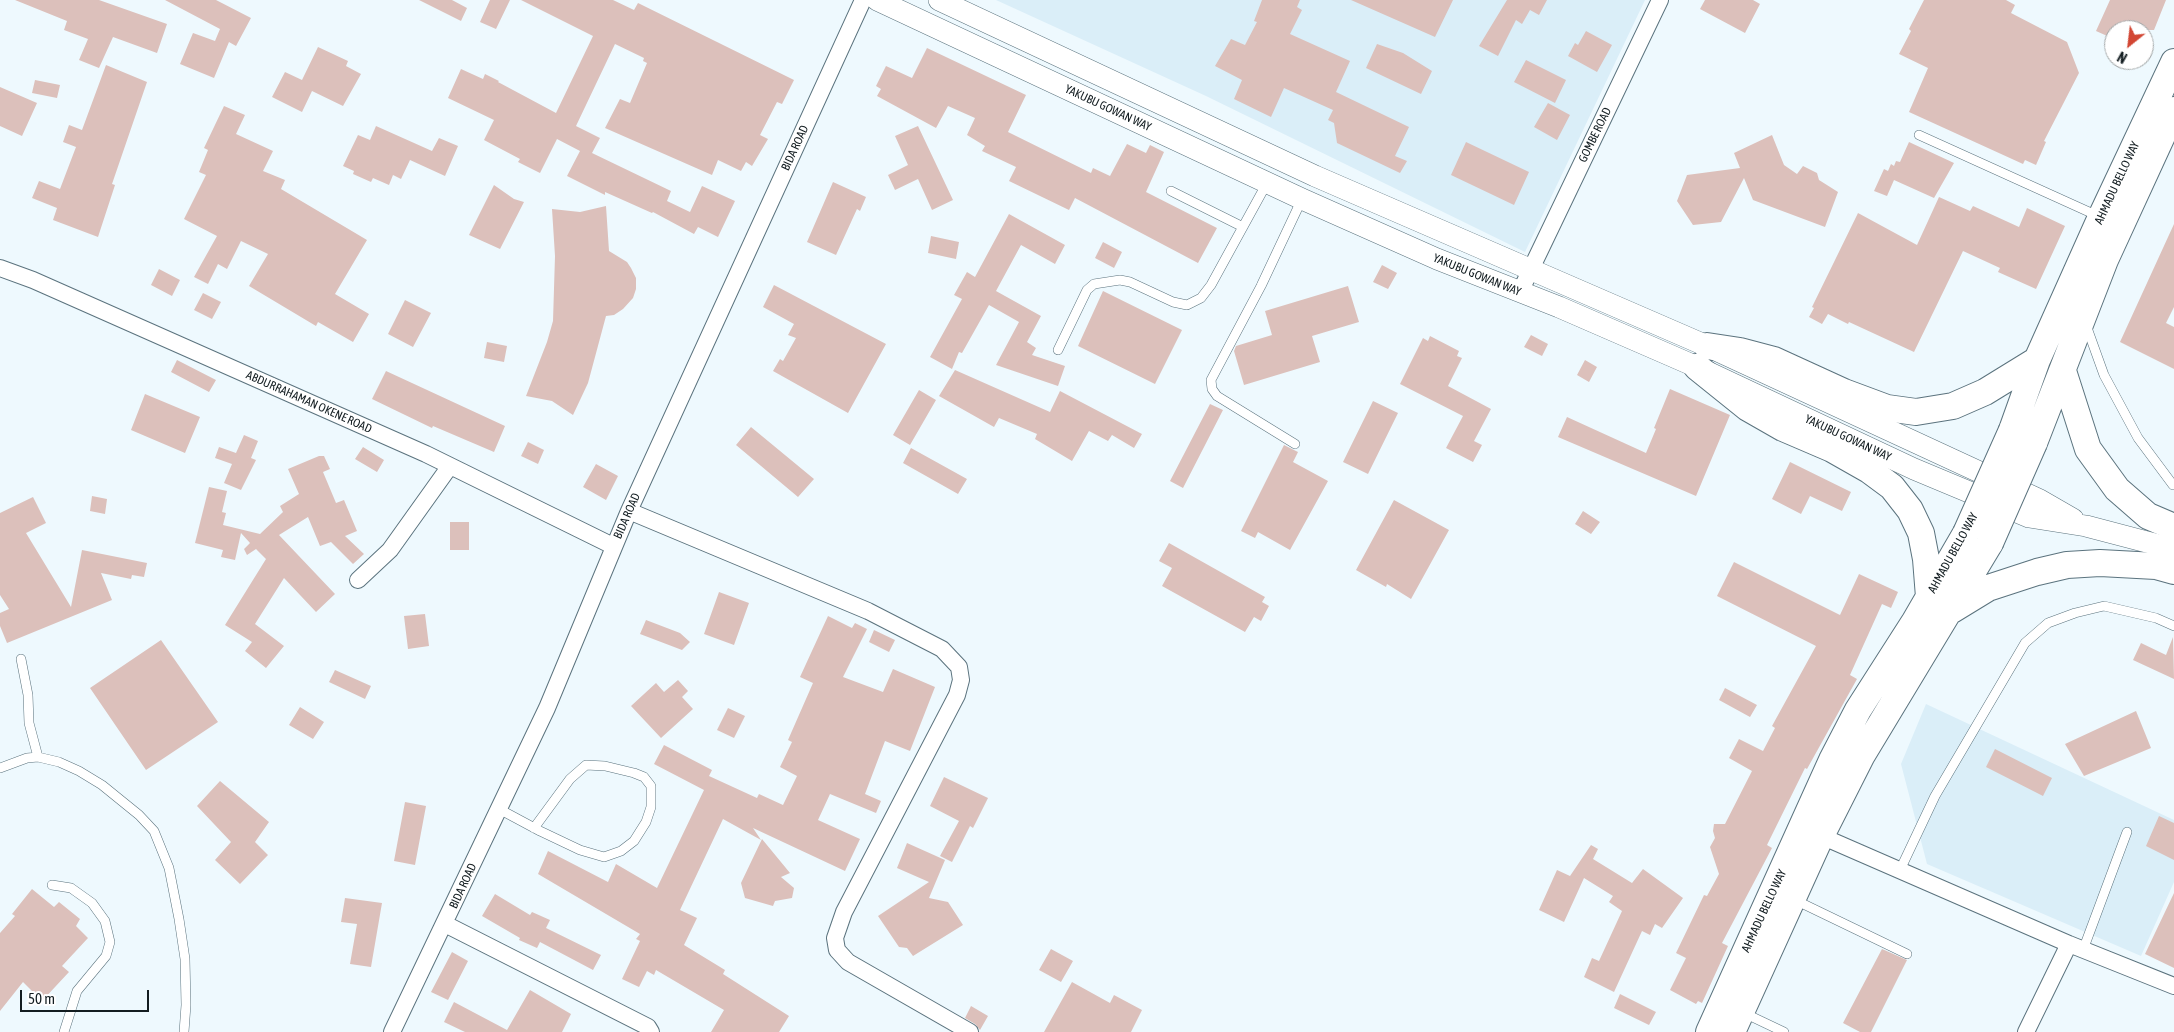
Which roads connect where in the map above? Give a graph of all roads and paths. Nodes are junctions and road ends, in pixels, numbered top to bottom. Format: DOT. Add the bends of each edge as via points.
graph roads {
  1 [pos="863,0"];
  2 [pos="877,0"];
  3 [pos="939,0"];
  4 [pos="1660,0"];
  5 [pos="2174,62"];
  6 [pos="2174,110"];
  7 [pos="1919,135"];
  8 [pos="1267,183"];
  9 [pos="1171,191"];
  10 [pos="1302,199"];
  11 [pos="2101,217"];
  12 [pos="1243,227"];
  13 [pos="0,268"];
  14 [pos="1530,270"];
  15 [pos="1520,292"];
  16 [pos="2084,317"];
  17 [pos="1058,350"];
  18 [pos="1702,357"];
  19 [pos="2037,360"];
  20 [pos="2063,371"];
  21 [pos="1295,444"];
  22 [pos="450,466"];
  23 [pos="2173,485"];
  24 [pos="629,511"];
  25 [pos="2174,527"];
  26 [pos="1978,538"];
  27 [pos="613,546"];
  28 [pos="2174,549"];
  29 [pos="2174,571"];
  30 [pos="358,580"];
  31 [pos="1939,604"];
  32 [pos="2174,626"];
  33 [pos="21,659"];
  34 [pos="38,757"];
  35 [pos="0,768"];
  36 [pos="499,809"];
  37 [pos="534,828"];
  38 [pos="2128,832"];
  39 [pos="1822,836"];
  40 [pos="1900,870"];
  41 [pos="52,886"];
  42 [pos="1793,899"];
  43 [pos="445,924"];
  44 [pos="2076,947"];
  45 [pos="1907,954"];
  46 [pos="2174,986"];
  47 [pos="1737,1022"];
  48 [pos="64,1032"];
  49 [pos="184,1032"];
  50 [pos="392,1032"];
  51 [pos="652,1032"];
  52 [pos="970,1032"];
  53 [pos="1709,1032"];
  54 [pos="1784,1032"];
  55 [pos="2026,1032"];
  1 -- 24 [label="street, BIDA ROAD"];
  2 -- 8 [label="street, YAKUBU GOWAN WAY"];
  3 -- 14 [label="street, YAKUBU GOWAN WAY" via="1315,176"];
  4 -- 14 [label="street, GOMBE ROAD"];
  5 -- 11 [label="main road, AHMADU BELLO WAY"];
  6 -- 16 [label="main road, AHMADU BELLO WAY" via="2104,260"];
  7 -- 11 [label="lane"];
  8 -- 10 [label="street, YAKUBU GOWAN WAY"];
  8 -- 12 [label="lane"];
  9 -- 12 [label="lane"];
  10 -- 15 [label="street, YAKUBU GOWAN WAY"];
  10 -- 21 [label="lane" via="1211,380 1217,396"];
  11 -- 19 [label="main road, AHMADU BELLO WAY"];
  12 -- 17 [label="lane" via="1201,298 1187,305 1172,302 1130,282 1120,280 1094,284 1087,290"];
  13 -- 22 [label="street, ABDURRAHAMAN OKENE ROAD"];
  14 -- 15 [label="street, GOMBE ROAD"];
  14 -- 18 [label="street, YAKUBU GOWAN WAY"];
  15 -- 18 [label="street, YAKUBU GOWAN WAY"];
  16 -- 20 [label="main road, AHMADU BELLO WAY"];
  16 -- 23 [label="lane" via="2104,375 2138,438"];
  18 -- 19 [label="main road" via="1740,351 1774,360 1887,408 1916,412 1953,406 1985,392"];
  18 -- 28 [label="street, YAKUBU GOWAN WAY" via="2040,500 2086,526"];
  18 -- 31 [label="main road" via="1748,408 1783,428 1832,449 1870,470 1892,487 1910,510 1922,534"];
  19 -- 26 [label="main road, AHMADU BELLO WAY, bridge"];
  20 -- 25 [label="main road" via="2088,449 2117,489 2148,516"];
  20 -- 26 [label="main road, AHMADU BELLO WAY, bridge" via="2034,443"];
  22 -- 27 [label="street, ABDURRAHAMAN OKENE ROAD"];
  22 -- 30 [label="street" via="390,550"];
  24 -- 27 [label="street, BIDA ROAD"];
  24 -- 52 [label="street" via="868,612 942,649 959,667 961,680 957,695 844,912 835,938 837,950 848,962"];
  26 -- 31 [label="main road, AHMADU BELLO WAY"];
  27 -- 36 [label="street, BIDA ROAD" via="547,708"];
  29 -- 31 [label="main road" via="2156,566 2067,565"];
  31 -- 39 [label="main road, AHMADU BELLO WAY"];
  31 -- 53 [label="main road, AHMADU BELLO WAY" via="1858,710 1832,760"];
  32 -- 40 [label="lane" via="2156,618 2104,606 2048,623 2025,643 1935,796"];
  33 -- 34 [label="lane" via="28,694 29,723"];
  34 -- 35 [label="lane"];
  34 -- 49 [label="lane" via="72,768 102,785 154,831 169,868 185,959"];
  36 -- 37 [label="lane"];
  36 -- 43 [label="street, BIDA ROAD"];
  37 -- 37 [label="lane" via="580,850 604,857 634,841 651,807 651,786 634,773 605,766 586,766 570,779"];
  38 -- 44 [label="lane"];
  39 -- 40 [label="street"];
  39 -- 42 [label="main road, AHMADU BELLO WAY"];
  40 -- 44 [label="street"];
  41 -- 48 [label="lane" via="70,888 92,902 105,921 110,942 106,956 77,991"];
  42 -- 45 [label="lane"];
  42 -- 47 [label="main road, AHMADU BELLO WAY"];
  43 -- 50 [label="street, BIDA ROAD"];
  43 -- 51 [label="street" via="648,1026"];
  44 -- 46 [label="street"];
  44 -- 55 [label="street"];
  47 -- 54 [label="lane"];
}
